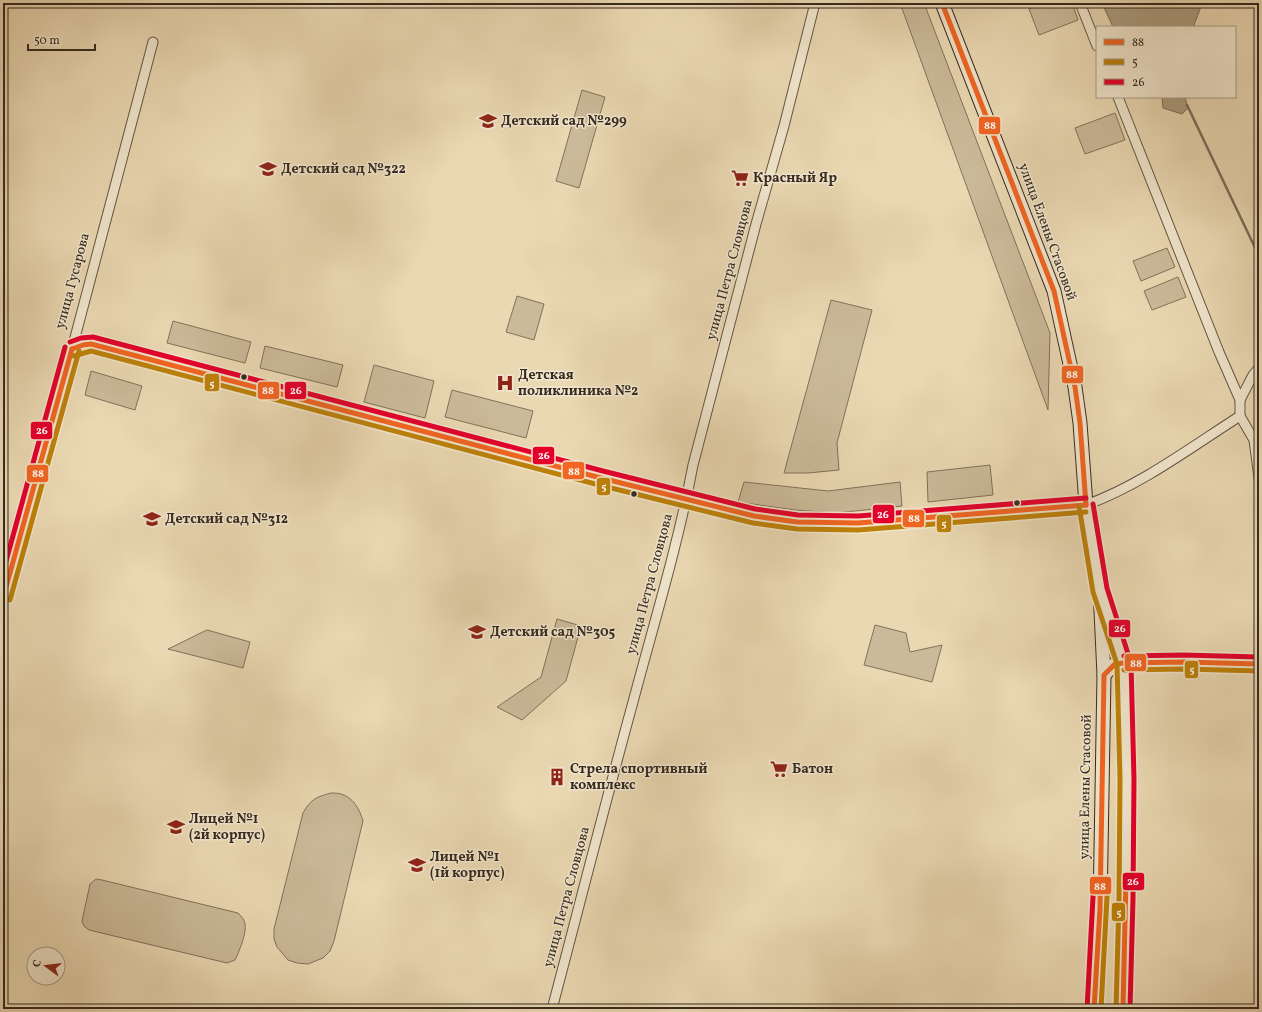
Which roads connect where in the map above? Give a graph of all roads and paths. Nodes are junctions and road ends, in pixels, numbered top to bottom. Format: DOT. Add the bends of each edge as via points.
graph roads {
  1 [pos="815,3"];
  2 [pos="942,3"];
  3 [pos="1080,3"];
  4 [pos="153,42"];
  5 [pos="1096,43"];
  6 [pos="1118,98"];
  7 [pos="72,349"];
  8 [pos="1259,368"];
  9 [pos="1240,400"];
  10 [pos="1240,416"];
  11 [pos="1259,478"];
  12 [pos="687,499"];
  13 [pos="1086,505"];
  14 [pos="1100,590"];
  15 [pos="3,598"];
  16 [pos="1124,663"];
  17 [pos="1259,664"];
  18 [pos="1104,676"];
  19 [pos="552,1009"];
  20 [pos="1094,1009"];
  21 [pos="1123,1009"];
  1 -- 12 [label="street, улица Петра Словцова" via="693,465"];
  2 -- 13 [label="main road, улица Елены Стасовой" via="1054,291 1076,387"];
  3 -- 5 [label="street"];
  4 -- 7 [label="street, улица Гусарова"];
  6 -- 9 [label="street"];
  7 -- 12 [label="main road" via="83,344 91,344"];
  7 -- 15 [label="main road, улица Гусарова"];
  8 -- 9 [label="street" via="1253,374"];
  9 -- 10 [label="street"];
  10 -- 11 [label="street" via="1254,440"];
  10 -- 13 [label="street" via="1126,488"];
  12 -- 13 [label="main road" via="754,516 790,521 858,523"];
  12 -- 19 [label="street, улица Петра Словцова"];
  13 -- 14 [label="main road, улица Елены Стасовой"];
  14 -- 16 [label="main road, улица Елены Стасовой"];
  14 -- 18 [label="main road, улица Елены Стасовой"];
  16 -- 17 [label="main road"];
  16 -- 18 [label="main road" via="1115,664"];
  16 -- 21 [label="main road, улица Елены Стасовой" via="1127,779"];
  18 -- 20 [label="main road, улица Елены Стасовой" via="1100,909"];
}
